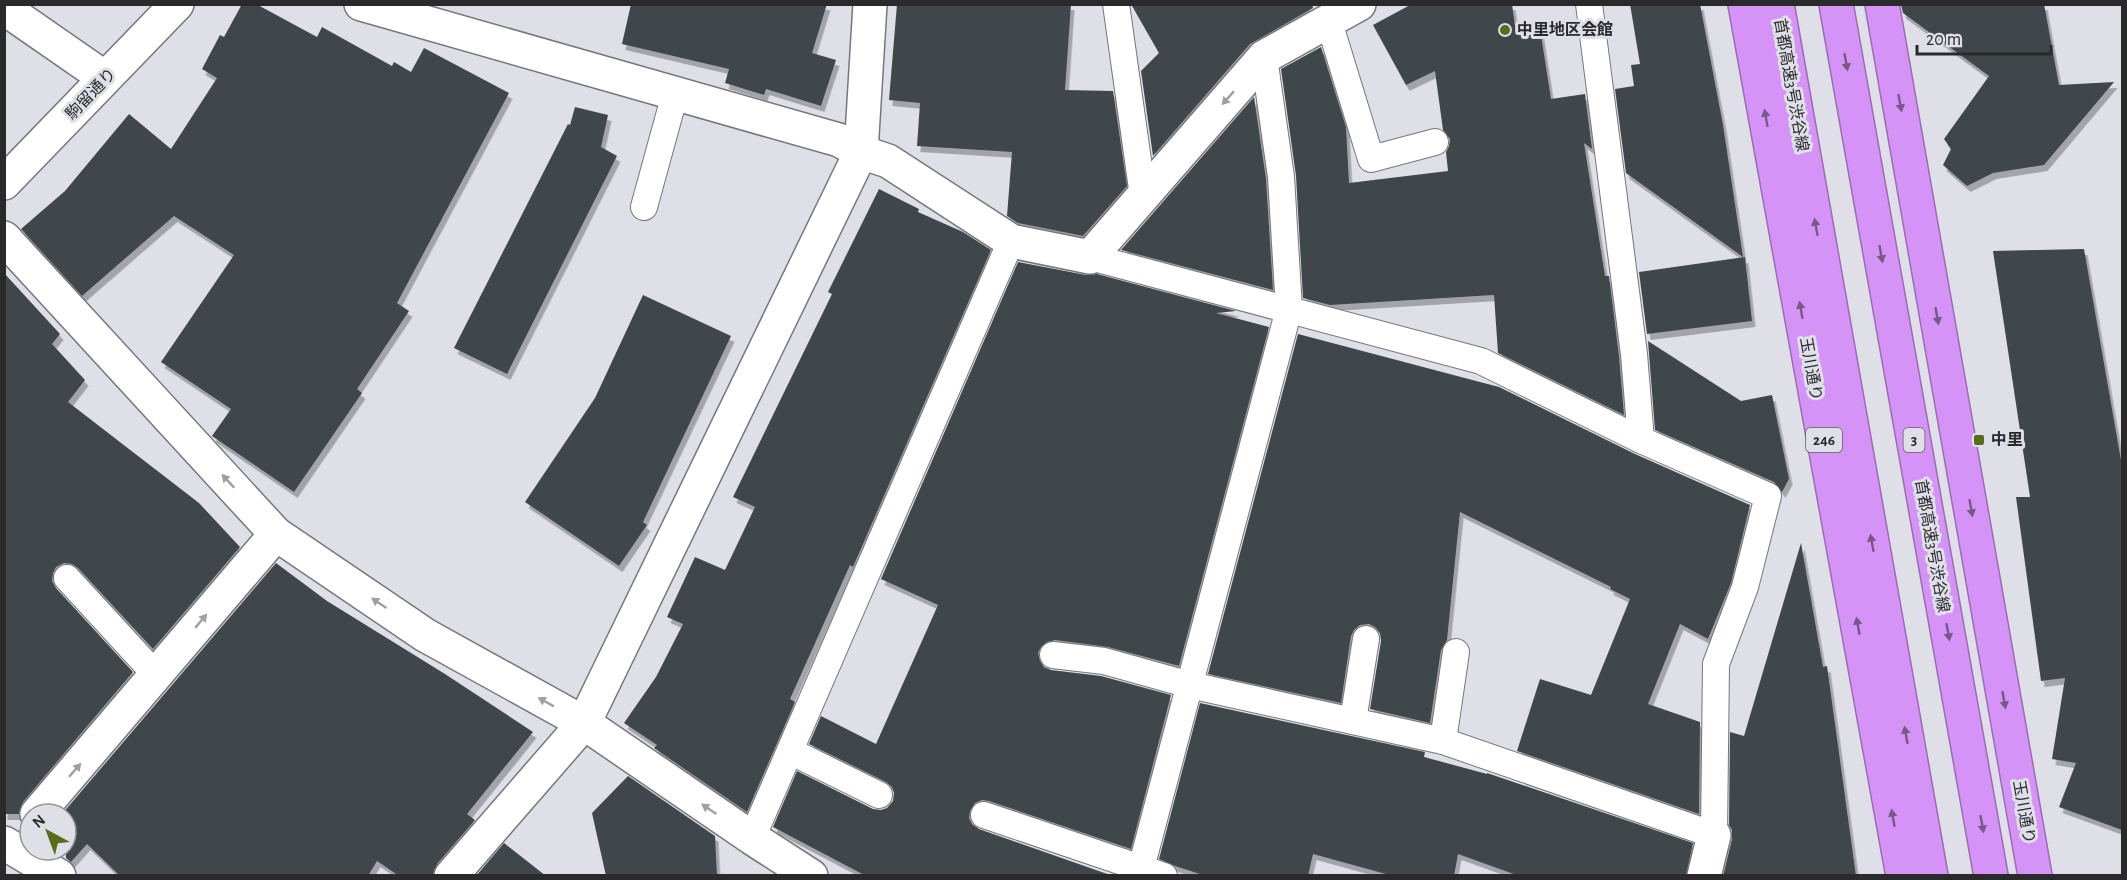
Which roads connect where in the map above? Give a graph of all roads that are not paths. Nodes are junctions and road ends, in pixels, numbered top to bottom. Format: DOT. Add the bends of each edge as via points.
graph roads {
  1 [pos="177,4"];
  2 [pos="361,4"];
  3 [pos="870,4"];
  4 [pos="1116,4"];
  5 [pos="1359,4"];
  6 [pos="1589,4"];
  7 [pos="1745,4"];
  8 [pos="1777,4"];
  9 [pos="1836,4"];
  10 [pos="1882,4"];
  11 [pos="4,8"];
  12 [pos="1329,22"];
  13 [pos="1264,57"];
  14 [pos="105,78"];
  15 [pos="675,94"];
  16 [pos="1435,142"];
  17 [pos="861,152"];
  18 [pos="4,183"];
  19 [pos="1143,196"];
  20 [pos="644,207"];
  21 [pos="4,238"];
  22 [pos="1011,241"];
  23 [pos="1090,257"];
  24 [pos="1289,309"];
  25 [pos="1641,440"];
  26 [pos="276,534"];
  27 [pos="68,578"];
  28 [pos="1366,639"];
  29 [pos="1456,652"];
  30 [pos="1053,655"];
  31 [pos="156,675"];
  32 [pos="1190,685"];
  33 [pos="1353,721"];
  34 [pos="584,723"];
  35 [pos="1443,741"];
  36 [pos="790,751"];
  37 [pos="879,795"];
  38 [pos="47,802"];
  39 [pos="984,815"];
  40 [pos="1714,836"];
  41 [pos="752,838"];
  42 [pos="12,840"];
  43 [pos="1148,873"];
  44 [pos="59,876"];
  45 [pos="451,876"];
  46 [pos="811,876"];
  47 [pos="1704,876"];
  48 [pos="1903,876"];
  49 [pos="1931,876"];
  50 [pos="1991,876"];
  51 [pos="2035,876"];
  1 -- 14 [label="street, 駒留通り"];
  2 -- 15 [label="street"];
  3 -- 17 [label="street"];
  4 -- 19 [label="lane"];
  5 -- 12 [label="street"];
  6 -- 25 [label="lane"];
  48 -- 7 [label="highway, 玉川通り / 246, one-way"];
  49 -- 8 [label="highway, 首都高速3号渋谷線, one-way"];
  9 -- 50 [label="highway, 首都高速3号渋谷線 / 3, one-way"];
  10 -- 51 [label="highway, 玉川通り, one-way"];
  11 -- 14 [label="street"];
  12 -- 13 [label="street"];
  12 -- 16 [label="lane" via="1371,159"];
  13 -- 19 [label="street, one-way"];
  13 -- 24 [label="lane" via="1281,177"];
  14 -- 18 [label="street, 駒留通り"];
  15 -- 17 [label="street" via="839,140"];
  15 -- 20 [label="lane"];
  17 -- 22 [label="street" via="888,161"];
  17 -- 34 [label="street"];
  19 -- 23 [label="street"];
  26 -- 21 [label="street, one-way"];
  22 -- 23 [label="street"];
  22 -- 36 [label="lane"];
  23 -- 24 [label="lane"];
  24 -- 25 [label="lane" via="1481,361"];
  24 -- 32 [label="lane"];
  25 -- 40 [label="lane" via="1768,496 1745,587 1716,664"];
  31 -- 26 [label="street, one-way"];
  34 -- 26 [label="street, one-way" via="425,635"];
  27 -- 31 [label="lane"];
  28 -- 33 [label="lane"];
  29 -- 35 [label="lane"];
  30 -- 32 [label="lane" via="1104,661"];
  38 -- 31 [label="street, one-way"];
  32 -- 33 [label="lane"];
  32 -- 43 [label="lane"];
  33 -- 35 [label="lane"];
  41 -- 34 [label="street, one-way"];
  34 -- 45 [label="street"];
  35 -- 40 [label="lane"];
  36 -- 37 [label="lane"];
  36 -- 41 [label="lane"];
  39 -- 43 [label="lane"];
  40 -- 47 [label="street"];
  41 -- 46 [label="street"];
  42 -- 44 [label="street"];
}
